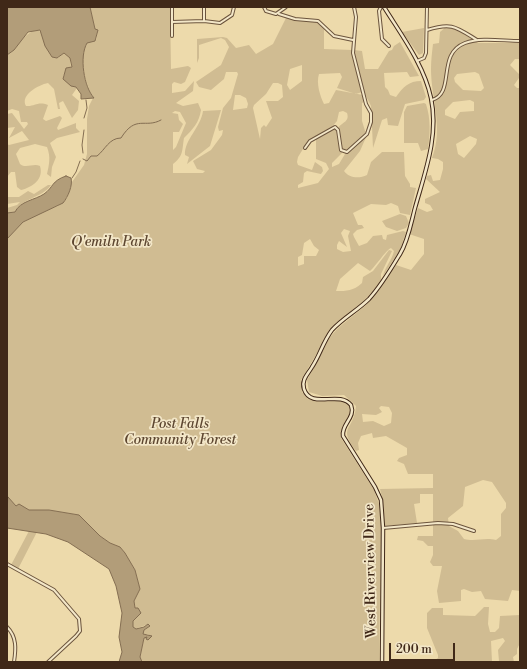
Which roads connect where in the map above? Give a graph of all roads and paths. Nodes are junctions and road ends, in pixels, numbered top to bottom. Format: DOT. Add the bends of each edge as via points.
graph roads {
  1 [pos="172,7"];
  2 [pos="204,7"];
  3 [pos="234,7"];
  4 [pos="264,7"];
  5 [pos="286,7"];
  6 [pos="354,7"];
  7 [pos="381,7"];
  8 [pos="384,7"];
  9 [pos="427,7"];
  10 [pos="279,14"];
  11 [pos="204,21"];
  12 [pos="172,22"];
  13 [pos="427,30"];
  14 [pos="172,36"];
  15 [pos="353,40"];
  16 [pos="478,40"];
  17 [pos="520,41"];
  18 [pos="389,46"];
  19 [pos="417,62"];
  20 [pos="432,100"];
  21 [pos="306,148"];
  22 [pos="383,528"];
  23 [pos="474,531"];
  24 [pos="7,564"];
  25 [pos="7,627"];
  26 [pos="14,662"];
  27 [pos="48,662"];
  28 [pos="382,662"];
  1 -- 12 [label="street"];
  2 -- 11 [label="street"];
  3 -- 11 [label="street" via="232,15 220,24"];
  4 -- 10 [label="street" via="268,13"];
  5 -- 10 [label="street"];
  6 -- 15 [label="street"];
  7 -- 18 [label="street" via="379,11 382,39"];
  8 -- 19 [label="street, West Riverview Drive"];
  9 -- 13 [label="street"];
  10 -- 15 [label="street" via="295,19 318,21 334,36"];
  11 -- 12 [label="street"];
  12 -- 14 [label="street"];
  13 -- 16 [label="street" via="447,25"];
  13 -- 19 [label="street" via="426,55"];
  15 -- 21 [label="street" via="354,58 366,104 371,113 370,129 364,138 347,152 341,150 338,130 335,127 310,140"];
  16 -- 17 [label="street"];
  16 -- 20 [label="street" via="463,43 452,53 442,93"];
  19 -- 20 [label="street, West Riverview Drive"];
  20 -- 22 [label="street, West Riverview Drive" via="432,141 402,252 369,299 340,323 327,338 304,381 304,390 313,399 340,399 352,405 352,416 343,431 343,436 378,494"];
  22 -- 23 [label="street" via="438,523"];
  22 -- 28 [label="street, West Riverview Drive"];
  24 -- 27 [label="street" via="54,590 79,619 80,630 76,636"];
  25 -- 26 [label="street" via="15,643"];
}
